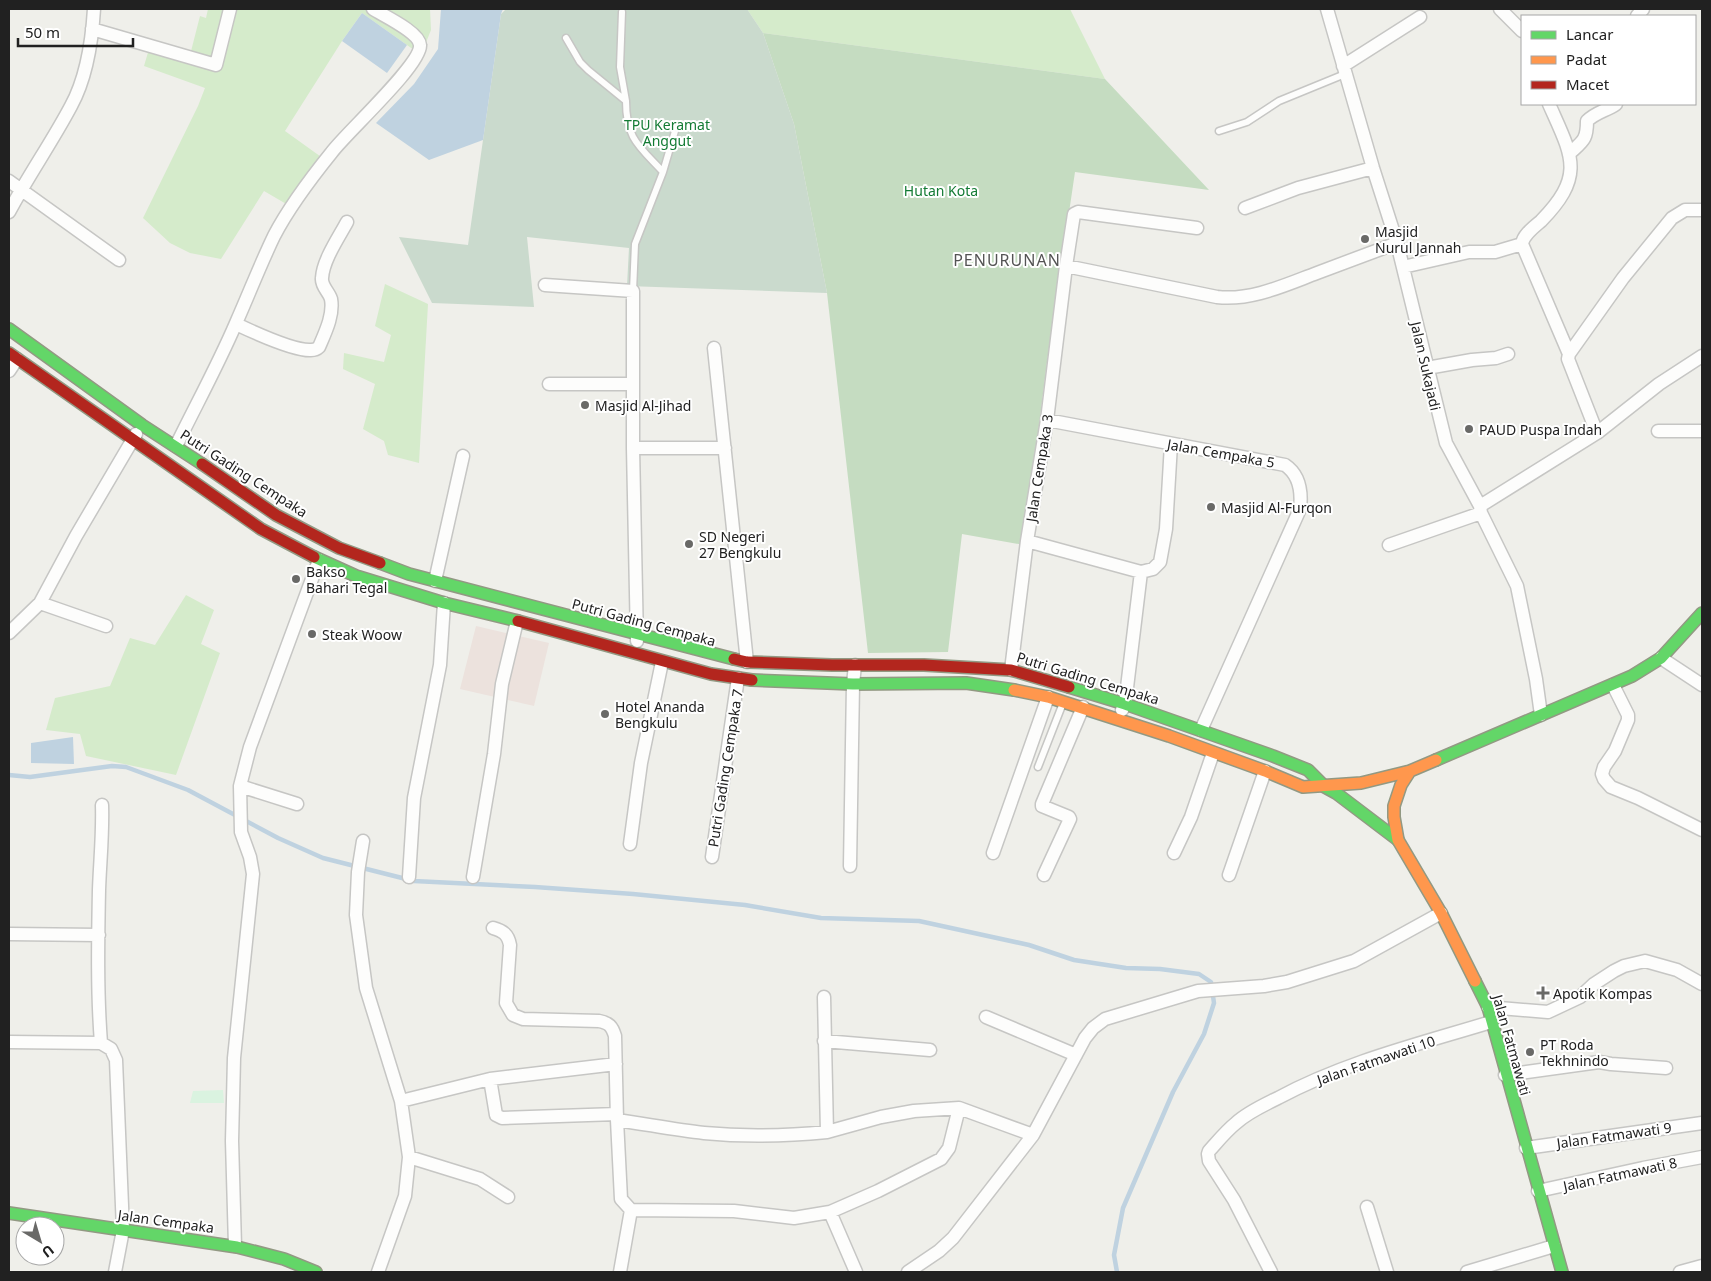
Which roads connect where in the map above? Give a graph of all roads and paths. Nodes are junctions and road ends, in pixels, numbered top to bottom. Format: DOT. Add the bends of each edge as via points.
graph roads {
  1 [pos="94,9"];
  2 [pos="230,9"];
  3 [pos="373,9"];
  4 [pos="1327,9"];
  5 [pos="1500,9"];
  6 [pos="622,12"];
  7 [pos="1420,17"];
  8 [pos="92,29"];
  9 [pos="1521,30"];
  10 [pos="566,38"];
  11 [pos="1344,70"];
  12 [pos="626,101"];
  13 [pos="1549,105"];
  14 [pos="1615,105"];
  15 [pos="675,131"];
  16 [pos="1219,131"];
  17 [pos="1570,153"];
  18 [pos="1373,168"];
  19 [pos="663,172"];
  20 [pos="9,181"];
  21 [pos="20,190"];
  22 [pos="1244,208"];
  23 [pos="1702,210"];
  24 [pos="9,212"];
  25 [pos="348,222"];
  26 [pos="1197,228"];
  27 [pos="1398,243"];
  28 [pos="1522,244"];
  29 [pos="119,260"];
  30 [pos="1066,266"];
  31 [pos="1403,266"];
  32 [pos="545,285"];
  33 [pos="632,291"];
  34 [pos="236,324"];
  35 [pos="9,329"];
  36 [pos="714,348"];
  37 [pos="1508,354"];
  38 [pos="1569,354"];
  39 [pos="13,356"];
  40 [pos="1702,356"];
  41 [pos="1427,368"];
  42 [pos="9,371"];
  43 [pos="549,384"];
  44 [pos="633,384"];
  45 [pos="1047,420"];
  46 [pos="142,425"];
  47 [pos="1658,431"];
  48 [pos="1702,431"];
  49 [pos="1597,433"];
  50 [pos="133,440"];
  51 [pos="1171,444"];
  52 [pos="176,446"];
  53 [pos="633,448"];
  54 [pos="725,448"];
  55 [pos="463,456"];
  56 [pos="1481,510"];
  57 [pos="1027,541"];
  58 [pos="1389,545"];
  59 [pos="319,560"];
  60 [pos="1140,572"];
  61 [pos="435,581"];
  62 [pos="40,603"];
  63 [pos="444,603"];
  64 [pos="1702,613"];
  65 [pos="517,621"];
  66 [pos="106,626"];
  67 [pos="9,633"];
  68 [pos="638,635"];
  69 [pos="635,653"];
  70 [pos="1661,658"];
  71 [pos="662,662"];
  72 [pos="747,662"];
  73 [pos="856,665"];
  74 [pos="1011,670"];
  75 [pos="738,678"];
  76 [pos="854,684"];
  77 [pos="1613,685"];
  78 [pos="1702,685"];
  79 [pos="1048,697"];
  80 [pos="1064,702"];
  81 [pos="1125,704"];
  82 [pos="1083,707"];
  83 [pos="1541,714"];
  84 [pos="1118,719"];
  85 [pos="1201,730"];
  86 [pos="1213,753"];
  87 [pos="1038,767"];
  88 [pos="1265,771"];
  89 [pos="1410,771"];
  90 [pos="240,786"];
  91 [pos="1325,786"];
  92 [pos="297,804"];
  93 [pos="102,806"];
  94 [pos="1702,830"];
  95 [pos="1398,840"];
  96 [pos="364,841"];
  97 [pos="630,844"];
  98 [pos="993,853"];
  99 [pos="1174,853"];
  100 [pos="712,857"];
  101 [pos="850,866"];
  102 [pos="1044,875"];
  103 [pos="1229,875"];
  104 [pos="409,877"];
  105 [pos="473,877"];
  106 [pos="1441,913"];
  107 [pos="493,928"];
  108 [pos="9,934"];
  109 [pos="99,935"];
  110 [pos="1702,984"];
  111 [pos="824,997"];
  112 [pos="1488,1007"];
  113 [pos="986,1017"];
  114 [pos="1491,1022"];
  115 [pos="824,1041"];
  116 [pos="9,1042"];
  117 [pos="100,1043"];
  118 [pos="930,1050"];
  119 [pos="1076,1055"];
  120 [pos="616,1064"];
  121 [pos="1666,1068"];
  122 [pos="1505,1075"];
  123 [pos="490,1079"];
  124 [pos="401,1100"];
  125 [pos="959,1108"];
  126 [pos="617,1117"];
  127 [pos="1702,1123"];
  128 [pos="828,1132"];
  129 [pos="1033,1136"];
  130 [pos="1526,1148"];
  131 [pos="409,1156"];
  132 [pos="1702,1158"];
  133 [pos="1538,1191"];
  134 [pos="508,1197"];
  135 [pos="1367,1207"];
  136 [pos="631,1210"];
  137 [pos="830,1212"];
  138 [pos="9,1213"];
  139 [pos="123,1230"];
  140 [pos="235,1246"];
  141 [pos="1554,1246"];
  142 [pos="1702,1266"];
  143 [pos="115,1272"];
  144 [pos="316,1272"];
  145 [pos="378,1272"];
  146 [pos="620,1272"];
  147 [pos="856,1272"];
  148 [pos="908,1272"];
  149 [pos="1271,1272"];
  150 [pos="1387,1272"];
  151 [pos="1467,1272"];
  152 [pos="1562,1272"];
  153 [pos="1680,1272"];
  1 -- 8 [label="street"];
  2 -- 8 [label="street" via="216,65"];
  3 -- 34 [label="street" via="412,32 418,38 419,50 406,71 332,151 292,206 274,235"];
  4 -- 11 [label="street, Jalan Sukajadi"];
  5 -- 9 [label="street"];
  6 -- 12 [label="lane" via="619,53"];
  7 -- 11 [label="street"];
  8 -- 21 [label="street" via="84,72 72,105"];
  10 -- 12 [label="lane" via="584,66"];
  11 -- 16 [label="lane" via="1279,101 1247,122"];
  11 -- 18 [label="street, Jalan Sukajadi"];
  12 -- 19 [label="lane" via="626,120 631,135"];
  13 -- 17 [label="street"];
  14 -- 17 [label="street" via="1594,114 1588,121 1588,133"];
  15 -- 19 [label="lane"];
  17 -- 28 [label="street" via="1572,164 1568,183"];
  18 -- 22 [label="street" via="1298,188"];
  18 -- 27 [label="street, Jalan Sukajadi"];
  19 -- 33 [label="lane" via="635,244"];
  20 -- 21 [label="street"];
  21 -- 24 [label="street"];
  21 -- 29 [label="street"];
  23 -- 38 [label="street" via="1685,210 1672,218 1623,278"];
  25 -- 34 [label="street" via="331,251 322,276 331,307 319,347 302,349"];
  26 -- 30 [label="street, Jalan Cempaka 3" via="1078,212 1074,214"];
  27 -- 30 [label="street" via="1296,281 1240,297 1217,297"];
  27 -- 31 [label="street, Jalan Sukajadi"];
  28 -- 31 [label="street" via="1494,252 1469,252"];
  28 -- 38 [label="street"];
  30 -- 45 [label="street, Jalan Cempaka 3"];
  31 -- 41 [label="street, Jalan Sukajadi"];
  32 -- 33 [label="street"];
  33 -- 44 [label="street"];
  34 -- 52 [label="street"];
  35 -- 46 [label="street, Putri Gading Cempaka"];
  36 -- 54 [label="street"];
  37 -- 41 [label="street"];
  38 -- 49 [label="street" via="1568,359"];
  39 -- 42 [label="street"];
  39 -- 50 [label="street"];
  40 -- 49 [label="street" via="1659,384"];
  41 -- 56 [label="street, Jalan Sukajadi" via="1446,443"];
  43 -- 44 [label="street"];
  44 -- 53 [label="street"];
  45 -- 51 [label="street, Jalan Cempaka 5"];
  45 -- 57 [label="street, Jalan Cempaka 3"];
  46 -- 50 [label="street"];
  46 -- 52 [label="street, Putri Gading Cempaka"];
  47 -- 48 [label="street"];
  49 -- 56 [label="street"];
  50 -- 59 [label="street" via="260,529"];
  50 -- 62 [label="street"];
  51 -- 60 [label="street" via="1166,529 1160,562 1153,569"];
  51 -- 85 [label="street, Jalan Cempaka 5" via="1285,465 1299,482 1300,509"];
  52 -- 61 [label="street, Putri Gading Cempaka" via="295,526 339,548"];
  53 -- 54 [label="street"];
  53 -- 68 [label="street"];
  54 -- 72 [label="street"];
  55 -- 61 [label="street"];
  56 -- 58 [label="street"];
  56 -- 83 [label="street, Jalan Sukajadi" via="1517,586"];
  57 -- 60 [label="street"];
  57 -- 74 [label="street, Jalan Cempaka 3"];
  59 -- 63 [label="street" via="356,576"];
  59 -- 90 [label="street" via="250,747"];
  60 -- 81 [label="street"];
  61 -- 68 [label="street, Putri Gading Cempaka"];
  62 -- 66 [label="street"];
  62 -- 67 [label="street"];
  63 -- 65 [label="street"];
  63 -- 104 [label="street" via="440,665 414,798"];
  64 -- 70 [label="street"];
  65 -- 69 [label="street"];
  65 -- 105 [label="street" via="502,684"];
  68 -- 69 [label="street"];
  68 -- 72 [label="street, Putri Gading Cempaka"];
  69 -- 71 [label="street"];
  70 -- 77 [label="street"];
  70 -- 78 [label="street"];
  71 -- 75 [label="street"];
  71 -- 97 [label="street" via="640,762"];
  72 -- 73 [label="street, Putri Gading Cempaka"];
  73 -- 74 [label="street, Putri Gading Cempaka"];
  73 -- 76 [label="street"];
  74 -- 81 [label="street, Putri Gading Cempaka"];
  75 -- 76 [label="street"];
  75 -- 100 [label="street, Putri Gading Cempaka 7"];
  76 -- 79 [label="street" via="966,683"];
  76 -- 101 [label="street"];
  77 -- 83 [label="street"];
  77 -- 94 [label="street" via="1628,720 1615,751 1604,767 1604,779 1611,787"];
  79 -- 80 [label="street"];
  79 -- 98 [label="street"];
  80 -- 82 [label="street"];
  80 -- 87 [label="lane"];
  81 -- 84 [label="street"];
  81 -- 85 [label="street, Putri Gading Cempaka"];
  82 -- 84 [label="street"];
  82 -- 102 [label="street" via="1042,804 1070,819"];
  83 -- 89 [label="street"];
  84 -- 86 [label="street"];
  85 -- 91 [label="street, Putri Gading Cempaka" via="1308,770"];
  86 -- 88 [label="street"];
  86 -- 99 [label="street" via="1191,817"];
  88 -- 91 [label="street" via="1303,787"];
  88 -- 103 [label="street"];
  89 -- 91 [label="street" via="1370,781"];
  89 -- 95 [label="street" via="1394,806"];
  90 -- 92 [label="street"];
  90 -- 140 [label="street" via="241,832 253,874 234,1058"];
  91 -- 95 [label="street, Putri Gading Cempaka"];
  93 -- 109 [label="street"];
  95 -- 106 [label="street, Jalan Fatmawati"];
  96 -- 124 [label="street" via="356,915 366,988"];
  106 -- 112 [label="street, Jalan Fatmawati"];
  106 -- 119 [label="street" via="1354,961 1287,982 1198,991 1105,1019 1093,1028"];
  107 -- 120 [label="street" via="509,938 506,1003 513,1015 523,1019 605,1022 615,1036"];
  108 -- 109 [label="street"];
  109 -- 117 [label="street"];
  110 -- 112 [label="street" via="1677,970 1645,961 1614,971 1580,997 1548,1012"];
  111 -- 115 [label="street"];
  112 -- 114 [label="street, Jalan Fatmawati"];
  113 -- 119 [label="street"];
  114 -- 122 [label="street, Jalan Fatmawati"];
  114 -- 149 [label="street, Jalan Fatmawati 10" via="1365,1060 1321,1077 1256,1110 1225,1132 1209,1151 1209,1161 1234,1200"];
  115 -- 118 [label="street"];
  115 -- 128 [label="street"];
  116 -- 117 [label="street"];
  117 -- 139 [label="street" via="111,1048 116,1060"];
  119 -- 129 [label="street"];
  120 -- 123 [label="street"];
  120 -- 126 [label="street"];
  121 -- 122 [label="street" via="1599,1062"];
  122 -- 130 [label="street, Jalan Fatmawati"];
  123 -- 124 [label="street"];
  123 -- 126 [label="street" via="496,1115 502,1118"];
  124 -- 131 [label="street"];
  125 -- 128 [label="street" via="881,1117"];
  125 -- 129 [label="street"];
  125 -- 137 [label="street" via="949,1148 941,1159"];
  126 -- 128 [label="street" via="705,1133 774,1136"];
  126 -- 136 [label="street" via="621,1199"];
  127 -- 130 [label="street, Jalan Fatmawati 9"];
  129 -- 148 [label="street" via="953,1238"];
  130 -- 133 [label="street, Jalan Fatmawati"];
  131 -- 134 [label="street" via="480,1179"];
  131 -- 145 [label="street" via="405,1196"];
  132 -- 133 [label="street, Jalan Fatmawati 8"];
  133 -- 141 [label="street, Jalan Fatmawati"];
  135 -- 150 [label="street"];
  136 -- 137 [label="street" via="734,1211 794,1218"];
  136 -- 146 [label="street"];
  137 -- 147 [label="street"];
  138 -- 139 [label="street, Jalan Cempaka" via="56,1223"];
  139 -- 140 [label="street, Jalan Cempaka"];
  139 -- 143 [label="street"];
  140 -- 144 [label="street, Jalan Cempaka" via="278,1256"];
  141 -- 151 [label="street"];
  141 -- 152 [label="street, Jalan Fatmawati"];
  142 -- 153 [label="street"];
}
